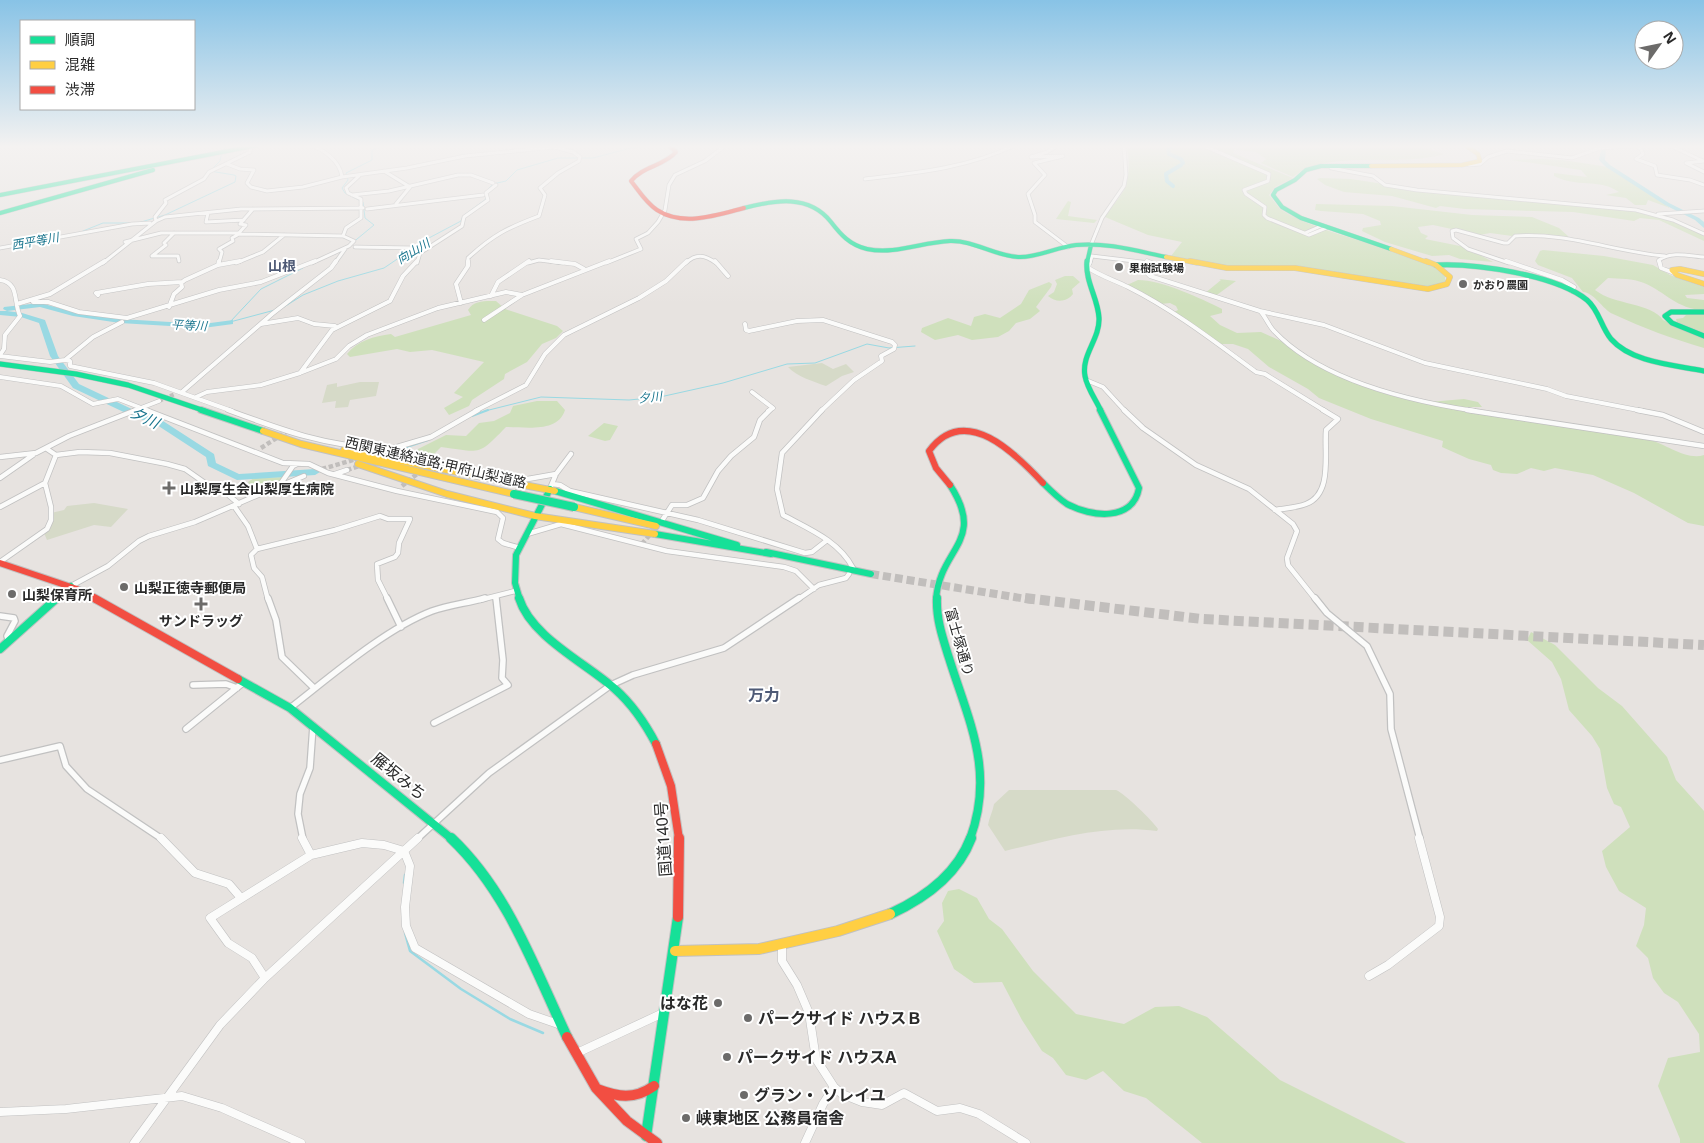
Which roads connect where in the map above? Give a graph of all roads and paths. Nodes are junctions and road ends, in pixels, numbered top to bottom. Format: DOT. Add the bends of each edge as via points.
graph roads {
  1 [pos="54,198"];
  2 [pos="168,198"];
  3 [pos="356,198"];
  4 [pos="400,198"];
  5 [pos="443,198"];
  6 [pos="488,198"];
  7 [pos="544,198"];
  8 [pos="647,198"];
  9 [pos="666,198"];
  10 [pos="1028,198"];
  11 [pos="1116,198"];
  12 [pos="1253,198"];
  13 [pos="1276,198"];
  14 [pos="1500,198"];
  15 [pos="396,205"];
  16 [pos="362,208"];
  17 [pos="253,209"];
  18 [pos="367,209"];
  19 [pos="1704,211"];
  20 [pos="0,213"];
  21 [pos="208,213"];
  22 [pos="663,214"];
  23 [pos="1655,214"];
  24 [pos="155,219"];
  25 [pos="244,220"];
  26 [pos="151,223"];
  27 [pos="1323,227"];
  28 [pos="174,233"];
  29 [pos="238,233"];
  30 [pos="1304,233"];
  31 [pos="1704,234"];
  32 [pos="284,235"];
  33 [pos="343,236"];
  34 [pos="125,242"];
  35 [pos="1091,245"];
  36 [pos="355,247"];
  37 [pos="1068,247"];
  38 [pos="0,248"];
  39 [pos="345,248"];
  40 [pos="413,248"];
  41 [pos="1665,256"];
  42 [pos="1704,257"];
  43 [pos="179,261"];
  44 [pos="218,265"];
  45 [pos="1436,265"];
  46 [pos="1086,267"];
  47 [pos="584,269"];
  48 [pos="1674,273"];
  49 [pos="1704,274"];
  50 [pos="728,276"];
  51 [pos="0,280"];
  52 [pos="182,282"];
  53 [pos="1704,284"];
  54 [pos="1572,290"];
  55 [pos="522,294"];
  56 [pos="98,295"];
  57 [pos="491,296"];
  58 [pos="33,302"];
  59 [pos="460,304"];
  60 [pos="169,307"];
  61 [pos="18,309"];
  62 [pos="1260,311"];
  63 [pos="1704,312"];
  64 [pos="484,320"];
  65 [pos="122,322"];
  66 [pos="260,324"];
  67 [pos="342,324"];
  68 [pos="745,324"];
  69 [pos="1704,336"];
  70 [pos="0,355"];
  71 [pos="64,360"];
  72 [pos="0,366"];
  73 [pos="50,366"];
  74 [pos="1704,371"];
  75 [pos="300,373"];
  76 [pos="0,377"];
  77 [pos="1086,380"];
  78 [pos="179,392"];
  79 [pos="752,392"];
  80 [pos="196,397"];
  81 [pos="159,401"];
  82 [pos="145,408"];
  83 [pos="235,422"];
  84 [pos="1704,432"];
  85 [pos="302,444"];
  86 [pos="1704,446"];
  87 [pos="398,447"];
  88 [pos="261,448"];
  89 [pos="47,449"];
  90 [pos="256,452"];
  91 [pos="380,452"];
  92 [pos="36,453"];
  93 [pos="56,454"];
  94 [pos="571,454"];
  95 [pos="390,456"];
  96 [pos="0,457"];
  97 [pos="298,464"];
  98 [pos="347,470"];
  99 [pos="335,474"];
  100 [pos="556,474"];
  101 [pos="304,476"];
  102 [pos="0,478"];
  103 [pos="45,483"];
  104 [pos="280,486"];
  105 [pos="402,486"];
  106 [pos="551,486"];
  107 [pos="397,492"];
  108 [pos="237,505"];
  109 [pos="0,507"];
  110 [pos="1275,510"];
  111 [pos="667,513"];
  112 [pos="535,516"];
  113 [pos="663,519"];
  114 [pos="526,534"];
  115 [pos="826,541"];
  116 [pos="737,545"];
  117 [pos="520,548"];
  118 [pos="257,549"];
  119 [pos="771,554"];
  120 [pos="0,562"];
  121 [pos="853,568"];
  122 [pos="849,574"];
  123 [pos="871,574"];
  124 [pos="71,586"];
  125 [pos="814,589"];
  126 [pos="515,591"];
  127 [pos="496,596"];
  128 [pos="0,616"];
  129 [pos="401,627"];
  130 [pos="9,641"];
  131 [pos="0,649"];
  132 [pos="193,685"];
  133 [pos="241,685"];
  134 [pos="611,685"];
  135 [pos="314,688"];
  136 [pos="290,708"];
  137 [pos="434,723"];
  138 [pos="313,726"];
  139 [pos="186,729"];
  140 [pos="0,760"];
  141 [pos="434,823"];
  142 [pos="404,851"];
  143 [pos="311,855"];
  144 [pos="241,898"];
  145 [pos="782,943"];
  146 [pos="675,951"];
  147 [pos="1369,976"];
  148 [pos="265,978"];
  149 [pos="665,1012"];
  150 [pos="561,1025"];
  151 [pos="576,1054"];
  152 [pos="654,1086"];
  153 [pos="834,1087"];
  154 [pos="596,1088"];
  155 [pos="165,1098"];
  156 [pos="0,1112"];
  157 [pos="645,1140"];
  158 [pos="134,1143"];
  159 [pos="301,1143"];
  160 [pos="657,1143"];
  161 [pos="805,1143"];
  162 [pos="1026,1143"];
  1 -- 20 [label="main road"];
  2 -- 24 [label="street"];
  3 -- 16 [label="street"];
  4 -- 15 [label="street"];
  5 -- 15 [label="street"];
  6 -- 67 [label="street" via="464,217 462,226 420,252 416,265 403,276 390,301"];
  7 -- 59 [label="street" via="539,216 506,228 468,258 468,266 456,284"];
  8 -- 22 [label="main road"];
  9 -- 22 [label="street"];
  10 -- 37 [label="street" via="1035,211 1035,222"];
  11 -- 35 [label="street" via="1102,218"];
  12 -- 30 [label="street" via="1263,205 1267,218"];
  13 -- 27 [label="main road" via="1288,212"];
  14 -- 23 [label="street" via="1575,203"];
  15 -- 18 [label="street"];
  16 -- 17 [label="street"];
  16 -- 33 [label="street" via="361,218 346,228"];
  17 -- 21 [label="street"];
  17 -- 25 [label="street"];
  19 -- 23 [label="street"];
  21 -- 24 [label="street"];
  21 -- 25 [label="street" via="206,222"];
  22 -- 37 [label="main road" via="699,218 772,201 798,201 822,211 845,241 867,249 951,241 1022,257"];
  22 -- 47 [label="street" via="648,233 636,239 641,249"];
  23 -- 31 [label="street"];
  24 -- 26 [label="street"];
  25 -- 29 [label="street" via="240,224 246,225"];
  26 -- 34 [label="street"];
  26 -- 38 [label="street"];
  27 -- 30 [label="street"];
  27 -- 30 [label="street" via="1309,235"];
  27 -- 45 [label="main road"];
  28 -- 29 [label="street"];
  28 -- 34 [label="street"];
  28 -- 43 [label="street" via="164,243 166,245 152,256 178,256"];
  29 -- 32 [label="street"];
  29 -- 44 [label="street" via="233,241 219,249 222,252"];
  32 -- 33 [label="street"];
  32 -- 44 [label="street" via="274,246 229,265"];
  33 -- 39 [label="street" via="354,241"];
  34 -- 58 [label="street" via="92,271"];
  35 -- 37 [label="main road"];
  35 -- 45 [label="main road" via="1123,247 1227,268 1295,268 1428,289 1444,286 1449,281 1447,272"];
  35 -- 46 [label="main road"];
  36 -- 40 [label="street"];
  39 -- 60 [label="street" via="261,282 219,290"];
  39 -- 66 [label="street" via="331,268"];
  41 -- 42 [label="street"];
  41 -- 48 [label="street" via="1658,265"];
  41 -- 54 [label="street" via="1533,236 1515,236 1504,243 1452,231 1453,238 1468,249 1562,280 1574,287"];
  44 -- 52 [label="street"];
  45 -- 54 [label="main road" via="1447,262"];
  46 -- 62 [label="street" via="1092,256 1146,261 1154,264 1147,273 1150,276"];
  46 -- 77 [label="main road, 富士塚通り" via="1084,274 1099,329 1083,361"];
  46 -- 110 [label="street" via="1128,287 1194,326 1256,372 1265,374 1338,419 1326,430 1325,468 1320,493 1309,503"];
  47 -- 55 [label="street"];
  47 -- 57 [label="street" via="568,262 530,261 498,282"];
  48 -- 49 [label="main road" via="1672,270 1677,269"];
  48 -- 53 [label="main road"];
  50 -- 87 [label="street" via="705,256 693,256 666,281 647,293 564,335 545,354 526,385 431,437"];
  51 -- 61 [label="street" via="14,287"];
  52 -- 56 [label="street" via="132,286 96,293"];
  52 -- 60 [label="street" via="182,287 168,303"];
  54 -- 74 [label="main road" via="1590,303 1605,332 1624,348 1662,362"];
  55 -- 57 [label="street" via="506,292"];
  55 -- 64 [label="street"];
  57 -- 59 [label="street"];
  58 -- 60 [label="street" via="48,302 79,312 127,318"];
  58 -- 61 [label="street"];
  59 -- 75 [label="street" via="438,308 379,330 358,340 336,359"];
  61 -- 70 [label="street" via="5,335"];
  62 -- 84 [label="street" via="1324,325 1425,363 1663,416"];
  62 -- 86 [label="street" via="1276,334 1304,356 1380,392 1475,411"];
  63 -- 69 [label="main road" via="1671,312 1665,316 1672,324"];
  65 -- 71 [label="street" via="93,338"];
  66 -- 67 [label="street" via="298,318 332,328"];
  66 -- 78 [label="street"];
  67 -- 75 [label="street" via="328,332"];
  68 -- 115 [label="street" via="746,330 750,331 797,321 823,320 892,342 894,347 881,356 879,365 854,380 808,423 782,453 777,489 783,515"];
  70 -- 73 [label="street"];
  71 -- 73 [label="street"];
  71 -- 78 [label="street" via="70,361 70,366 136,377"];
  72 -- 73 [label="main road, 西関東連絡道路;甲府山梨道路"];
  73 -- 83 [label="main road, 西関東連絡道路;甲府山梨道路" via="137,388"];
  75 -- 80 [label="street" via="261,385 207,392"];
  76 -- 82 [label="street" via="61,386 91,403 118,398"];
  77 -- 110 [label="street" via="1103,387 1141,426 1190,460 1249,489"];
  77 -- 145 [label="main road, 富士塚通り" via="1139,488 1135,504 1123,511 1090,513 1069,505 1002,443 987,435 948,434 938,438 929,451 930,460 957,493 966,513 965,530 940,572 934,601 983,776 979,820 962,859 932,890 895,914 874,922"];
  78 -- 80 [label="street"];
  79 -- 111 [label="street" via="773,408 757,422 754,437 722,465 703,498 687,505 672,506"];
  80 -- 87 [label="street" via="287,431 337,445 371,450"];
  81 -- 82 [label="street"];
  82 -- 89 [label="street" via="69,436"];
  82 -- 90 [label="street"];
  83 -- 85 [label="main road, 西関東連絡道路;甲府山梨道路"];
  83 -- 106 [label="main road" via="310,443 482,478"];
  85 -- 112 [label="main road" via="447,494"];
  85 -- 116 [label="main road, 西関東連絡道路;甲府山梨道路, bridge"];
  87 -- 91 [label="street"];
  88 -- 90 [label="street"];
  89 -- 92 [label="street"];
  89 -- 93 [label="street"];
  90 -- 97 [label="street" via="283,463"];
  92 -- 96 [label="street"];
  92 -- 102 [label="street"];
  93 -- 103 [label="street"];
  93 -- 108 [label="street" via="110,453 185,469 215,490 226,493"];
  94 -- 100 [label="street"];
  95 -- 100 [label="street" via="398,453 522,480"];
  97 -- 99 [label="street" via="309,464"];
  97 -- 104 [label="street" via="289,471"];
  98 -- 99 [label="street"];
  99 -- 107 [label="street"];
  100 -- 106 [label="street"];
  101 -- 104 [label="street"];
  103 -- 109 [label="street"];
  103 -- 120 [label="street" via="51,506 47,529"];
  104 -- 108 [label="street"];
  105 -- 107 [label="street"];
  106 -- 111 [label="street" via="563,486 570,491"];
  106 -- 112 [label="main road, 国道140号"];
  106 -- 116 [label="main road"];
  107 -- 117 [label="street" via="497,512 503,518 498,539"];
  108 -- 118 [label="street"];
  108 -- 124 [label="street" via="149,536 108,566"];
  110 -- 147 [label="street" via="1296,527 1288,565 1327,614 1367,646 1390,694 1391,729 1440,918 1439,926"];
  111 -- 113 [label="street"];
  111 -- 115 [label="street" via="805,553 812,552"];
  112 -- 114 [label="main road, 国道140号"];
  112 -- 119 [label="main road"];
  114 -- 117 [label="main road, 国道140号"];
  114 -- 125 [label="street" via="561,524 667,550 784,567 796,571"];
  115 -- 121 [label="street" via="850,560"];
  116 -- 119 [label="main road, 西関東連絡道路;甲府山梨道路"];
  117 -- 126 [label="main road, 国道140号" via="514,559"];
  118 -- 129 [label="street" via="380,516 410,519 398,553 378,564 378,580"];
  118 -- 135 [label="street" via="251,555 254,568 262,577 276,620 282,657"];
  119 -- 123 [label="main road, 西関東連絡道路;甲府山梨道路"];
  120 -- 124 [label="main road, 雁坂みち"];
  122 -- 125 [label="street"];
  124 -- 130 [label="main road"];
  124 -- 133 [label="main road, 雁坂みち"];
  125 -- 134 [label="street" via="724,648 633,675"];
  126 -- 127 [label="street"];
  126 -- 134 [label="main road, 国道140号" via="522,610 534,626"];
  127 -- 129 [label="street" via="433,611"];
  127 -- 137 [label="street" via="502,678 508,686"];
  128 -- 130 [label="street" via="14,618 7,636"];
  129 -- 135 [label="street"];
  130 -- 131 [label="main road"];
  132 -- 133 [label="street"];
  133 -- 136 [label="main road, 雁坂みち"];
  133 -- 139 [label="street"];
  134 -- 141 [label="street" via="489,773"];
  134 -- 146 [label="main road, 国道140号" via="649,730 674,792 681,883"];
  135 -- 136 [label="street"];
  136 -- 138 [label="main road, 雁坂みち"];
  138 -- 141 [label="main road, 雁坂みち"];
  138 -- 143 [label="street" via="310,768 300,794 298,814 301,835"];
  140 -- 144 [label="street" via="60,746 66,766 87,789 172,847 195,873 229,884"];
  141 -- 142 [label="street"];
  141 -- 150 [label="main road, 雁坂みち" via="478,866 494,888"];
  142 -- 143 [label="street" via="380,844 351,844"];
  142 -- 148 [label="street"];
  142 -- 150 [label="street" via="410,866 406,926 415,948 529,1014"];
  143 -- 144 [label="street"];
  144 -- 148 [label="street" via="210,918 228,943 252,958"];
  145 -- 146 [label="main road, 富士塚通り" via="751,950"];
  145 -- 153 [label="street" via="782,961 809,1013 816,1060"];
  146 -- 149 [label="main road, 国道140号"];
  148 -- 155 [label="street" via="220,1025"];
  149 -- 151 [label="street"];
  149 -- 152 [label="main road, 国道140号"];
  150 -- 151 [label="main road, 雁坂みち"];
  151 -- 154 [label="main road, 雁坂みち"];
  152 -- 154 [label="main road" via="632,1099"];
  152 -- 157 [label="main road, 国道140号"];
  153 -- 161 [label="street"];
  153 -- 162 [label="street" via="862,1102 882,1105 904,1093 937,1111 960,1108 979,1114"];
  154 -- 157 [label="main road, 雁坂みち"];
  155 -- 156 [label="street" via="66,1109"];
  155 -- 158 [label="street"];
  155 -- 159 [label="street" via="182,1096 222,1108"];
  157 -- 160 [label="main road, 雁坂みち"];
}
